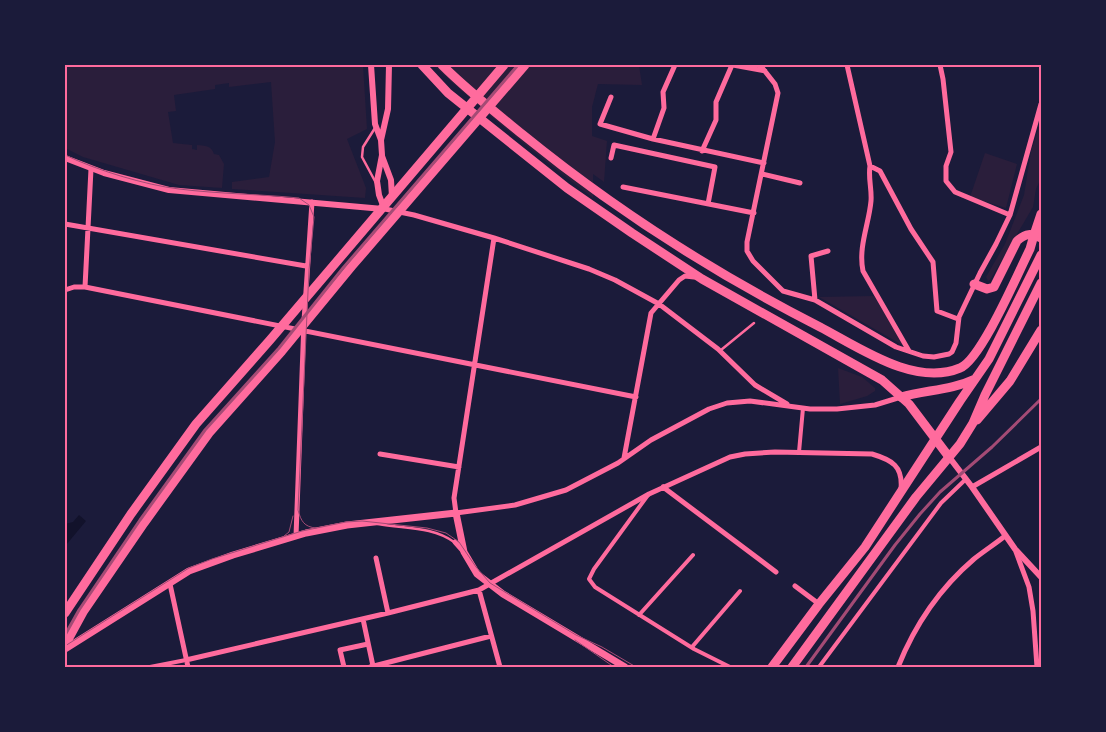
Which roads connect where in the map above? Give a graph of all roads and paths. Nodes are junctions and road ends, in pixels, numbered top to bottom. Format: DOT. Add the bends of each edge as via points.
graph roads {
  1 [pos="371,65"];
  2 [pos="389,65"];
  3 [pos="422,65"];
  4 [pos="442,65"];
  5 [pos="504,65"];
  6 [pos="525,65"];
  7 [pos="674,65"];
  8 [pos="732,65"];
  9 [pos="760,65"];
  10 [pos="847,65"];
  11 [pos="940,65"];
  12 [pos="766,71"];
  13 [pos="611,97"];
  14 [pos="1041,104"];
  15 [pos="375,124"];
  16 [pos="653,139"];
  17 [pos="381,140"];
  18 [pos="702,150"];
  19 [pos="382,155"];
  20 [pos="65,158"];
  21 [pos="611,158"];
  22 [pos="764,163"];
  23 [pos="870,166"];
  24 [pos="91,169"];
  25 [pos="762,174"];
  26 [pos="800,182"];
  27 [pos="624,187"];
  28 [pos="379,188"];
  29 [pos="312,202"];
  30 [pos="708,204"];
  31 [pos="385,209"];
  32 [pos="754,213"];
  33 [pos="1041,214"];
  34 [pos="1010,215"];
  35 [pos="65,224"];
  36 [pos="88,229"];
  37 [pos="1038,236"];
  38 [pos="494,238"];
  39 [pos="1014,248"];
  40 [pos="1030,249"];
  41 [pos="828,251"];
  42 [pos="1041,254"];
  43 [pos="306,266"];
  44 [pos="702,279"];
  45 [pos="1041,283"];
  46 [pos="974,284"];
  47 [pos="85,287"];
  48 [pos="65,290"];
  49 [pos="815,300"];
  50 [pos="659,304"];
  51 [pos="958,319"];
  52 [pos="754,323"];
  53 [pos="1041,330"];
  54 [pos="303,331"];
  55 [pos="720,351"];
  56 [pos="910,351"];
  57 [pos="474,364"];
  58 [pos="975,379"];
  59 [pos="636,397"];
  60 [pos="901,397"];
  61 [pos="796,407"];
  62 [pos="804,408"];
  63 [pos="973,423"];
  64 [pos="936,439"];
  65 [pos="1041,447"];
  66 [pos="799,452"];
  67 [pos="380,454"];
  68 [pos="949,457"];
  69 [pos="624,458"];
  70 [pos="459,467"];
  71 [pos="966,479"];
  72 [pos="972,487"];
  73 [pos="663,488"];
  74 [pos="901,492"];
  75 [pos="649,494"];
  76 [pos="456,513"];
  77 [pos="369,522"];
  78 [pos="296,536"];
  79 [pos="1005,536"];
  80 [pos="455,542"];
  81 [pos="1015,549"];
  82 [pos="464,552"];
  83 [pos="693,555"];
  84 [pos="376,558"];
  85 [pos="776,572"];
  86 [pos="1041,577"];
  87 [pos="170,584"];
  88 [pos="489,584"];
  89 [pos="795,586"];
  90 [pos="479,590"];
  91 [pos="740,591"];
  92 [pos="819,604"];
  93 [pos="65,613"];
  94 [pos="388,613"];
  95 [pos="639,615"];
  96 [pos="363,619"];
  97 [pos="491,636"];
  98 [pos="368,644"];
  99 [pos="65,645"];
  100 [pos="692,647"];
  101 [pos="65,649"];
  102 [pos="186,660"];
  103 [pos="150,667"];
  104 [pos="188,667"];
  105 [pos="344,667"];
  106 [pos="371,667"];
  107 [pos="500,667"];
  108 [pos="625,667"];
  109 [pos="730,667"];
  110 [pos="772,667"];
  111 [pos="792,667"];
  112 [pos="819,667"];
  113 [pos="898,667"];
  114 [pos="1037,667"];
  1 -- 15 [label="street"];
  2 -- 17 [label="street" via="388,109"];
  3 -- 44 [label="highway" via="448,93 567,188"];
  4 -- 40 [label="highway" via="537,146 618,208 708,266 800,317 907,369 948,373 972,360"];
  5 -- 93 [label="highway" via="196,424"];
  6 -- 99 [label="highway" via="209,433 144,523"];
  7 -- 16 [label="street" via="663,92 664,108"];
  8 -- 12 [label="street"];
  8 -- 18 [label="street" via="716,102 716,120"];
  9 -- 12 [label="street"];
  10 -- 23 [label="street"];
  11 -- 34 [label="street" via="951,152 946,180 955,192"];
  12 -- 22 [label="street" via="778,93"];
  13 -- 16 [label="street" via="600,124"];
  14 -- 34 [label="street"];
  15 -- 17 [label="street"];
  15 -- 28 [label="lane" via="363,147 362,157"];
  16 -- 18 [label="street"];
  17 -- 19 [label="street"];
  18 -- 22 [label="street"];
  19 -- 28 [label="street" via="377,181"];
  19 -- 31 [label="street" via="390,175 392,196"];
  20 -- 24 [label="street"];
  21 -- 30 [label="street" via="614,145 715,166"];
  22 -- 25 [label="street"];
  23 -- 51 [label="street" via="880,171 933,262 937,310"];
  23 -- 56 [label="street" via="868,176 872,194 861,262 863,271"];
  24 -- 29 [label="street" via="179,192"];
  24 -- 36 [label="street"];
  25 -- 26 [label="street"];
  25 -- 32 [label="street"];
  27 -- 30 [label="street"];
  28 -- 31 [label="street"];
  29 -- 31 [label="street"];
  29 -- 43 [label="street"];
  30 -- 32 [label="street"];
  31 -- 38 [label="street"];
  32 -- 49 [label="street" via="747,251 753,261 784,291"];
  33 -- 37 [label="highway"];
  34 -- 46 [label="street"];
  35 -- 36 [label="street"];
  36 -- 43 [label="street"];
  36 -- 47 [label="street"];
  37 -- 39 [label="highway" via="1023,235"];
  37 -- 40 [label="highway"];
  38 -- 50 [label="street" via="589,269"];
  38 -- 57 [label="street"];
  39 -- 40 [label="highway"];
  39 -- 46 [label="highway" via="994,287 987,289"];
  40 -- 42 [label="highway"];
  41 -- 49 [label="street" via="811,256"];
  42 -- 58 [label="highway" via="989,359"];
  43 -- 54 [label="street"];
  44 -- 50 [label="street" via="685,276"];
  44 -- 60 [label="highway" via="861,367"];
  45 -- 63 [label="highway"];
  46 -- 51 [label="street"];
  47 -- 48 [label="street"];
  47 -- 54 [label="street"];
  49 -- 56 [label="street" via="896,347"];
  50 -- 55 [label="street"];
  50 -- 59 [label="street" via="651,313"];
  51 -- 56 [label="street" via="952,352 934,357"];
  52 -- 55 [label="lane"];
  53 -- 63 [label="highway" via="1010,381"];
  54 -- 57 [label="street"];
  54 -- 78 [label="street"];
  55 -- 61 [label="street" via="755,386"];
  57 -- 59 [label="street"];
  57 -- 70 [label="street"];
  58 -- 60 [label="highway" via="963,385"];
  58 -- 64 [label="highway"];
  59 -- 69 [label="street"];
  60 -- 62 [label="street" via="875,405 829,410"];
  60 -- 64 [label="highway"];
  61 -- 62 [label="street"];
  61 -- 69 [label="street" via="750,401 727,403 651,440"];
  62 -- 66 [label="street"];
  63 -- 68 [label="highway"];
  64 -- 68 [label="highway"];
  64 -- 74 [label="highway"];
  65 -- 72 [label="street"];
  66 -- 73 [label="street" via="730,457"];
  66 -- 74 [label="street" via="872,454 886,458 901,473"];
  67 -- 70 [label="street"];
  68 -- 71 [label="street"];
  68 -- 111 [label="highway"];
  69 -- 76 [label="street" via="566,490 515,504"];
  70 -- 76 [label="street" via="454,498"];
  71 -- 72 [label="street"];
  71 -- 112 [label="street" via="941,503"];
  72 -- 79 [label="street"];
  73 -- 75 [label="street"];
  73 -- 85 [label="street"];
  74 -- 92 [label="highway" via="865,547"];
  75 -- 88 [label="street"];
  75 -- 95 [label="street" via="589,579 595,587"];
  76 -- 77 [label="main road"];
  76 -- 82 [label="main road"];
  77 -- 78 [label="main road"];
  77 -- 80 [label="lane" via="430,531"];
  78 -- 87 [label="main road" via="189,571"];
  79 -- 81 [label="street"];
  79 -- 113 [label="street" via="973,560 945,588 908,643"];
  80 -- 82 [label="street"];
  81 -- 86 [label="street"];
  81 -- 114 [label="street" via="1029,588"];
  82 -- 88 [label="main road" via="477,574"];
  83 -- 95 [label="street"];
  84 -- 94 [label="street"];
  87 -- 101 [label="main road"];
  87 -- 102 [label="street"];
  88 -- 90 [label="street"];
  88 -- 108 [label="main road"];
  89 -- 92 [label="street"];
  90 -- 94 [label="street"];
  90 -- 97 [label="street"];
  91 -- 100 [label="street"];
  92 -- 110 [label="highway"];
  94 -- 96 [label="street"];
  95 -- 100 [label="street"];
  96 -- 98 [label="street"];
  96 -- 102 [label="street"];
  97 -- 106 [label="street"];
  97 -- 107 [label="street"];
  98 -- 105 [label="street" via="340,650"];
  98 -- 106 [label="street"];
  100 -- 109 [label="street"];
  102 -- 103 [label="street"];
  102 -- 104 [label="street"];
}
